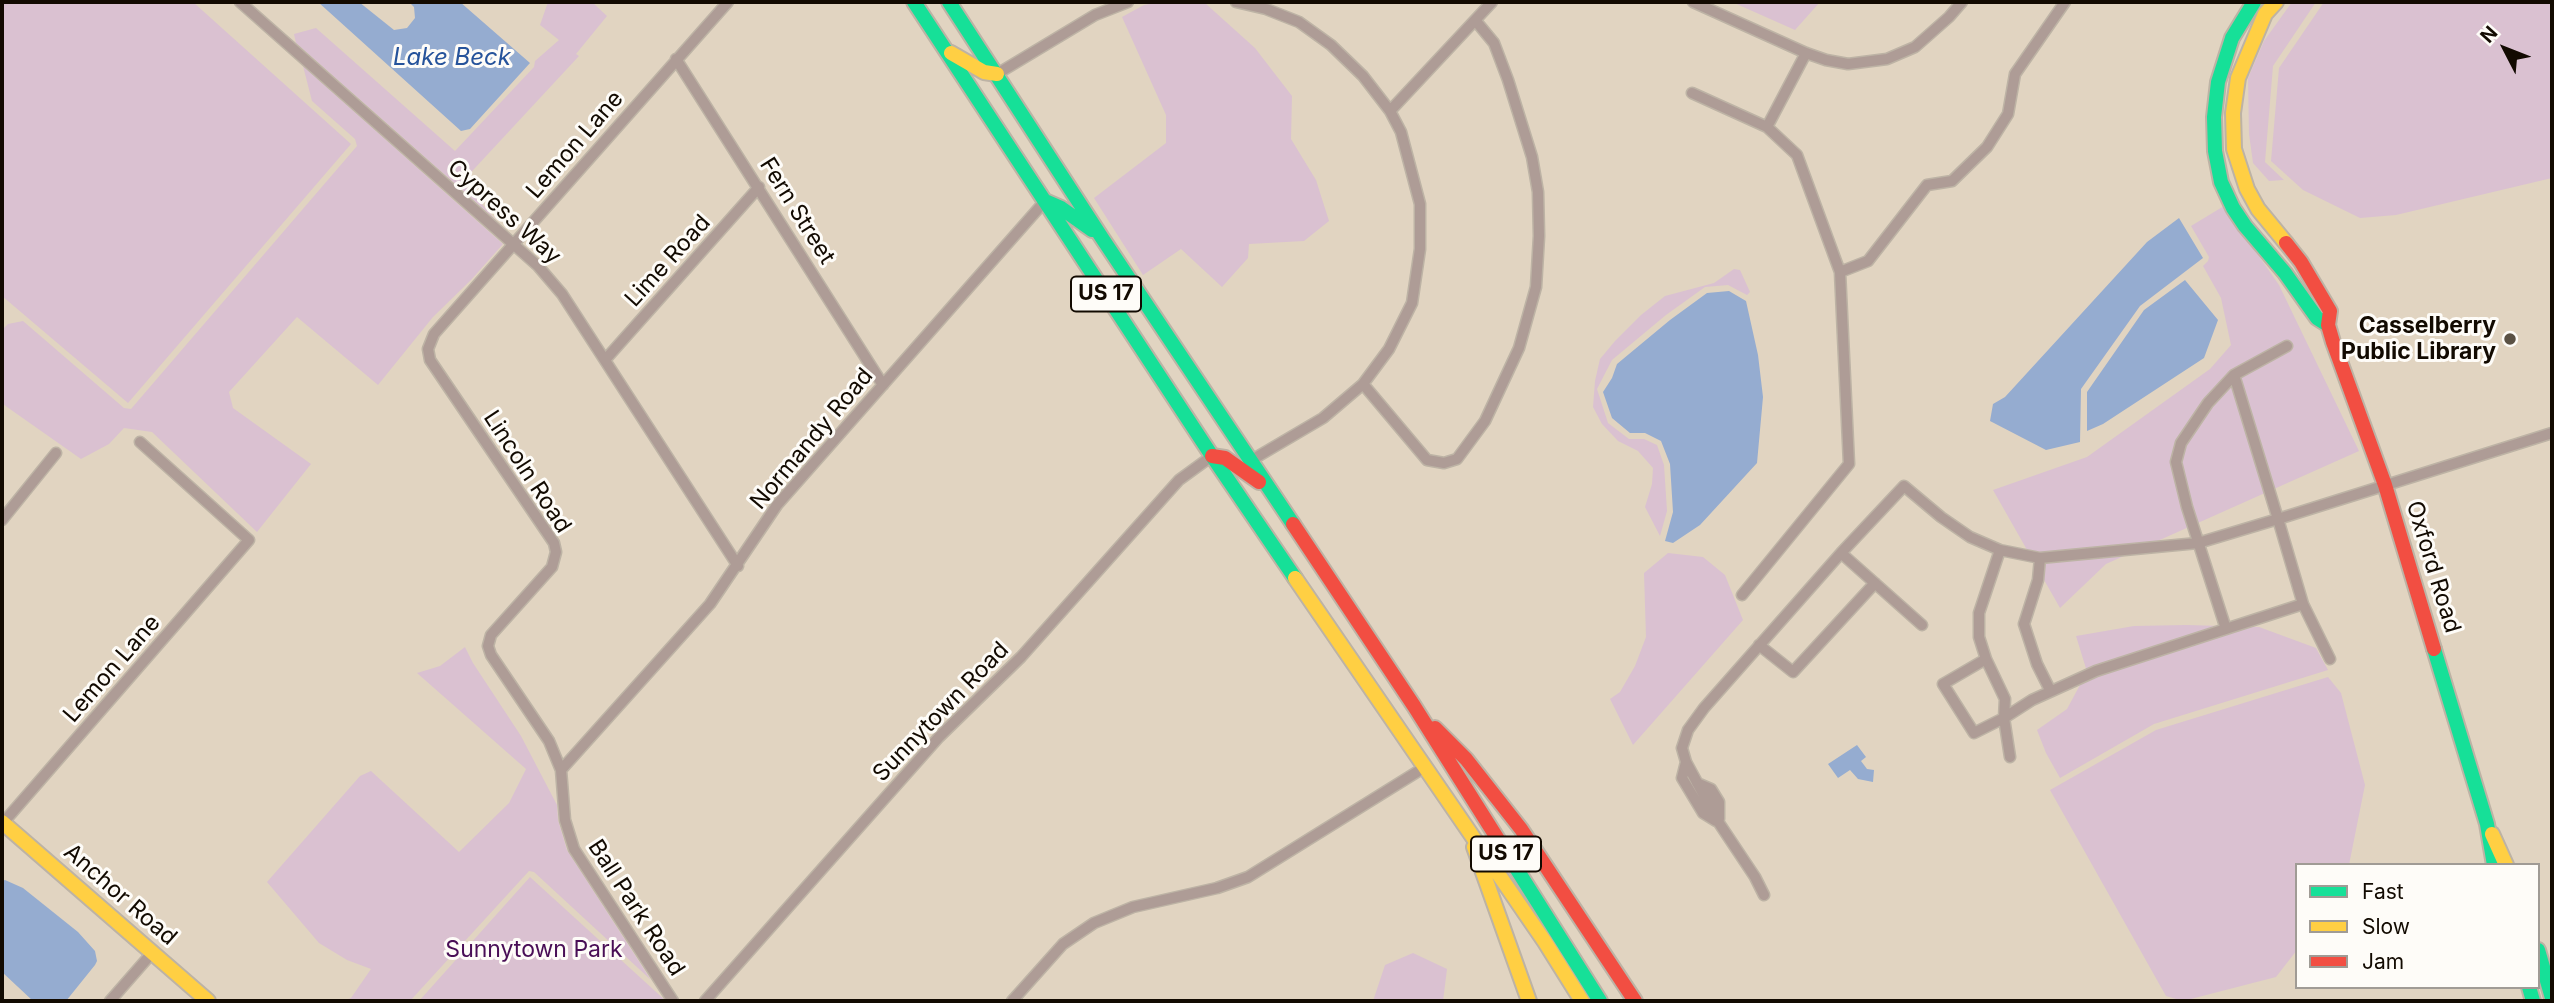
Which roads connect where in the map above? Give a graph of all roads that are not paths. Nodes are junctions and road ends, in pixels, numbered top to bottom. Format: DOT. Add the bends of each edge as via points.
graph roads {
  1 [pos="240,2"];
  2 [pos="728,2"];
  3 [pos="914,2"];
  4 [pos="949,2"];
  5 [pos="1128,2"];
  6 [pos="1236,2"];
  7 [pos="1492,2"];
  8 [pos="1693,2"];
  9 [pos="1962,2"];
  10 [pos="2066,2"];
  11 [pos="2254,2"];
  12 [pos="2276,2"];
  13 [pos="1475,20"];
  14 [pos="946,50"];
  15 [pos="1806,52"];
  16 [pos="676,59"];
  17 [pos="997,74"];
  18 [pos="1692,93"];
  19 [pos="1390,111"];
  20 [pos="1767,127"];
  21 [pos="759,187"];
  22 [pos="1045,201"];
  23 [pos="1102,238"];
  24 [pos="513,244"];
  25 [pos="1839,272"];
  26 [pos="2328,325"];
  27 [pos="2287,346"];
  28 [pos="428,349"];
  29 [pos="605,360"];
  30 [pos="2234,375"];
  31 [pos="1363,384"];
  32 [pos="883,385"];
  33 [pos="2552,433"];
  34 [pos="140,442"];
  35 [pos="56,453"];
  36 [pos="1212,456"];
  37 [pos="1250,461"];
  38 [pos="2385,485"];
  39 [pos="1269,489"];
  40 [pos="2278,519"];
  41 [pos="2,520"];
  42 [pos="2199,543"];
  43 [pos="2000,550"];
  44 [pos="1841,553"];
  45 [pos="2040,558"];
  46 [pos="738,565"];
  47 [pos="1875,583"];
  48 [pos="1742,595"];
  49 [pos="2303,604"];
  50 [pos="1922,625"];
  51 [pos="2226,629"];
  52 [pos="1759,645"];
  53 [pos="488,646"];
  54 [pos="1986,659"];
  55 [pos="2330,659"];
  56 [pos="2050,690"];
  57 [pos="1414,706"];
  58 [pos="2004,718"];
  59 [pos="2010,757"];
  60 [pos="1425,766"];
  61 [pos="561,770"];
  62 [pos="1698,790"];
  63 [pos="2,823"];
  64 [pos="1719,823"];
  65 [pos="2487,824"];
  66 [pos="1468,829"];
  67 [pos="2494,863"];
  68 [pos="2505,863"];
  69 [pos="1764,895"];
  70 [pos="152,953"];
  71 [pos="2540,957"];
  72 [pos="2552,998"];
  73 [pos="110,1001"];
  74 [pos="208,1001"];
  75 [pos="673,1001"];
  76 [pos="705,1001"];
  77 [pos="1013,1001"];
  78 [pos="1529,1001"];
  79 [pos="1582,1001"];
  80 [pos="1600,1001"];
  81 [pos="1635,1001"];
  1 -- 24 [label="street, Cypress Way"];
  2 -- 16 [label="street, Lemon Lane"];
  3 -- 14 [label="main road, US 17"];
  4 -- 17 [label="main road, US 17"];
  5 -- 17 [label="street" via="1095,15"];
  6 -- 19 [label="street" via="1299,22 1363,76"];
  7 -- 13 [label="street"];
  8 -- 15 [label="street"];
  9 -- 15 [label="street" via="1915,47 1887,59 1849,64"];
  10 -- 25 [label="street" via="2015,74 2008,114 1987,147 1952,181 1927,185 1868,261"];
  11 -- 26 [label="main road, Oxford Road" via="2232,38 2218,82 2215,151 2221,182 2245,226 2317,318"];
  12 -- 26 [label="main road, Oxford Road" via="2265,14 2238,78 2234,149 2258,209 2301,262 2330,311"];
  13 -- 19 [label="street"];
  13 -- 31 [label="street" via="1493,43 1508,80 1538,192 1536,287 1519,348 1485,421 1457,459 1444,463 1427,460"];
  14 -- 17 [label="main road" via="984,72"];
  14 -- 22 [label="main road, US 17"];
  15 -- 20 [label="street"];
  16 -- 21 [label="street, Fern Street"];
  16 -- 24 [label="street, Lemon Lane"];
  17 -- 23 [label="main road, US 17"];
  18 -- 20 [label="street"];
  19 -- 31 [label="street" via="1401,132 1420,204 1420,249 1412,303 1389,349"];
  20 -- 25 [label="street" via="1797,155"];
  21 -- 29 [label="street, Lime Road"];
  21 -- 32 [label="street, Fern Street"];
  22 -- 23 [label="main road"];
  22 -- 32 [label="street, Normandy Road"];
  22 -- 36 [label="main road, US 17"];
  23 -- 37 [label="main road, US 17"];
  24 -- 28 [label="street, Lemon Lane" via="434,334"];
  24 -- 29 [label="street, Cypress Way" via="562,294"];
  25 -- 48 [label="street" via="1849,464"];
  26 -- 38 [label="main road, Oxford Road"];
  27 -- 30 [label="street"];
  28 -- 53 [label="street, Lincoln Road" via="430,360 556,552 552,567 491,635"];
  29 -- 46 [label="street, Cypress Way"];
  30 -- 40 [label="street"];
  30 -- 42 [label="street" via="2181,443 2176,462"];
  31 -- 37 [label="street" via="1323,418"];
  32 -- 46 [label="street, Normandy Road" via="777,505"];
  33 -- 38 [label="street"];
  34 -- 63 [label="street, Lemon Lane" via="249,540"];
  35 -- 41 [label="street"];
  36 -- 39 [label="main road" via="1237,464"];
  36 -- 60 [label="main road, US 17"];
  36 -- 76 [label="street, Sunnytown Road" via="1179,480 1021,657 939,737"];
  37 -- 39 [label="main road, US 17"];
  38 -- 40 [label="street"];
  38 -- 65 [label="main road, Oxford Road"];
  39 -- 57 [label="main road, US 17"];
  40 -- 42 [label="street"];
  40 -- 49 [label="street"];
  42 -- 45 [label="street"];
  42 -- 51 [label="street"];
  43 -- 44 [label="street" via="1960,530 1904,486"];
  43 -- 45 [label="street"];
  43 -- 54 [label="street" via="1979,613 1979,637"];
  44 -- 47 [label="street"];
  44 -- 52 [label="street"];
  45 -- 56 [label="street" via="2024,624"];
  46 -- 61 [label="street, Normandy Road" via="710,604"];
  47 -- 50 [label="street"];
  47 -- 52 [label="street" via="1793,672"];
  49 -- 51 [label="street"];
  49 -- 55 [label="street"];
  51 -- 56 [label="street"];
  52 -- 62 [label="street" via="1688,730 1682,748 1686,762 1682,778"];
  53 -- 61 [label="street, Ball Park Road" via="549,741"];
  54 -- 58 [label="street" via="2005,699"];
  54 -- 58 [label="street" via="1944,684 1974,733"];
  56 -- 58 [label="street"];
  57 -- 80 [label="main road, US 17"];
  57 -- 81 [label="main road" via="1466,759 1521,829"];
  58 -- 59 [label="street"];
  60 -- 66 [label="main road, US 17"];
  60 -- 77 [label="street" via="1248,877 1133,907 1094,923 1063,944"];
  61 -- 75 [label="street, Ball Park Road" via="565,820 574,849"];
  62 -- 64 [label="street" via="1703,813"];
  62 -- 64 [label="street" via="1711,789 1719,802"];
  63 -- 70 [label="main road, Anchor Road"];
  64 -- 69 [label="street"];
  65 -- 67 [label="main road, Oxford Road"];
  65 -- 68 [label="main road, Oxford Road"];
  66 -- 78 [label="main road"];
  66 -- 79 [label="main road, US 17"];
  70 -- 73 [label="street"];
  70 -- 74 [label="main road, Anchor Road"];
  71 -- 72 [label="main road"];
}
